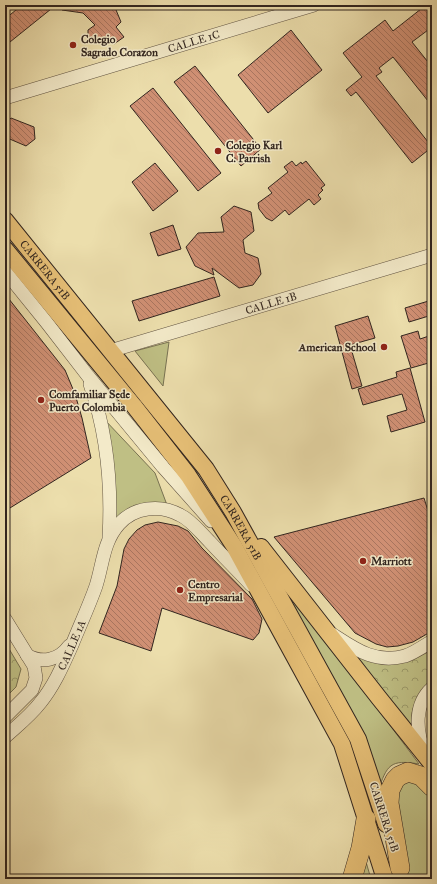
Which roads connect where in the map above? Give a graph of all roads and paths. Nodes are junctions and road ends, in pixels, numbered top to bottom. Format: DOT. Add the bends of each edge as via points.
graph roads {
  1 [pos="314,5"];
  2 [pos="5,98"];
  3 [pos="5,220"];
  4 [pos="5,249"];
  5 [pos="432,255"];
  6 [pos="5,271"];
  7 [pos="110,351"];
  8 [pos="88,376"];
  9 [pos="233,512"];
  10 [pos="109,537"];
  11 [pos="234,546"];
  12 [pos="258,592"];
  13 [pos="5,619"];
  14 [pos="326,630"];
  15 [pos="76,635"];
  16 [pos="432,641"];
  17 [pos="27,655"];
  18 [pos="432,688"];
  19 [pos="5,717"];
  20 [pos="5,737"];
  21 [pos="429,760"];
  22 [pos="432,787"];
  23 [pos="366,819"];
  24 [pos="402,873"];
  25 [pos="352,879"];
  26 [pos="385,879"];
  1 -- 2 [label="street, CALLE 1C"];
  3 -- 7 [label="main road, CARRERA 51B"];
  4 -- 11 [label="main road, CARRERA 51B" via="188,475"];
  5 -- 7 [label="street, CALLE 1B"];
  6 -- 8 [label="street"];
  7 -- 9 [label="main road, CARRERA 51B" via="206,469"];
  8 -- 10 [label="street" via="106,448 110,493"];
  8 -- 11 [label="street" via="163,467"];
  9 -- 14 [label="main road"];
  9 -- 24 [label="main road, CARRERA 51B" via="358,739"];
  10 -- 12 [label="street" via="126,518 140,511 154,508 173,511 186,518"];
  10 -- 15 [label="street, CALLE 1A" via="96,585"];
  11 -- 12 [label="main road, CARRERA 51B"];
  12 -- 23 [label="main road, CARRERA 51B" via="342,744"];
  13 -- 17 [label="street"];
  14 -- 16 [label="street" via="367,655 389,658 406,656"];
  14 -- 21 [label="main road"];
  15 -- 17 [label="street" via="68,648 53,659 37,660"];
  15 -- 20 [label="street, CALLE 1A" via="46,696 26,719"];
  17 -- 19 [label="street" via="36,672 32,690"];
  18 -- 21 [label="street" via="422,699 418,718 418,736"];
  22 -- 24 [label="highway" via="422,776 408,772 395,780 390,790 389,803"];
  23 -- 25 [label="highway"];
  23 -- 26 [label="main road, CARRERA 51B"];
}
